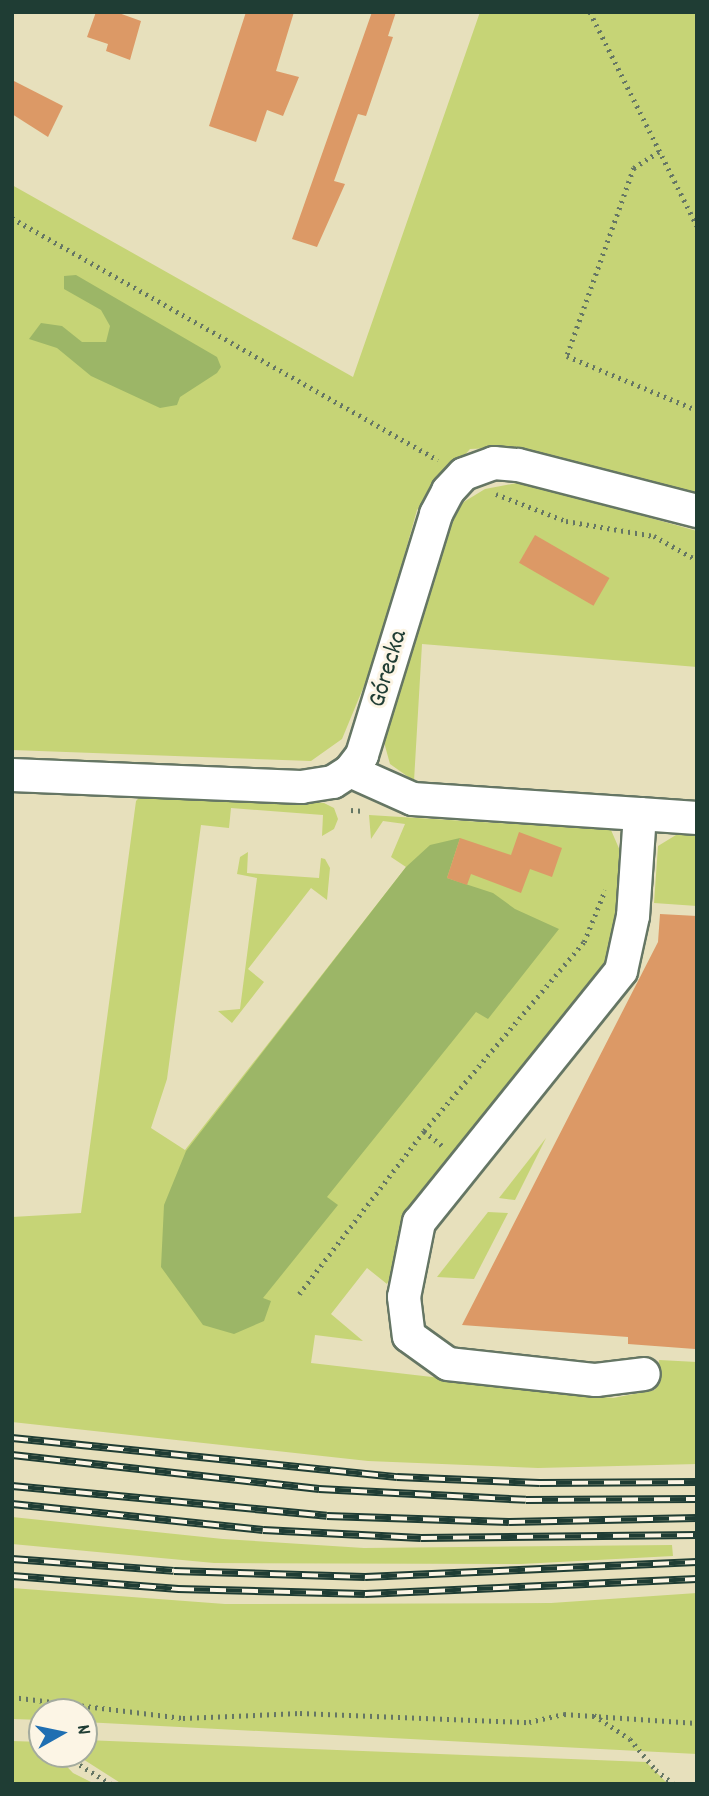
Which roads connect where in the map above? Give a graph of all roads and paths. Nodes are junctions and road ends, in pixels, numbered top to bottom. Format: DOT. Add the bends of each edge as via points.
graph roads {
  1 [pos="590,12"];
  2 [pos="659,152"];
  3 [pos="12,218"];
  4 [pos="697,226"];
  5 [pos="697,410"];
  6 [pos="464,474"];
  7 [pos="697,510"];
  8 [pos="697,560"];
  9 [pos="350,771"];
  10 [pos="12,775"];
  11 [pos="640,814"];
  12 [pos="697,817"];
  13 [pos="633,872"];
  14 [pos="424,1131"];
  15 [pos="433,1139"];
  16 [pos="299,1294"];
  17 [pos="644,1374"];
  18 [pos="12,1697"];
  19 [pos="594,1715"];
  20 [pos="697,1723"];
  21 [pos="85,1768"];
  22 [pos="111,1784"];
  23 [pos="674,1784"];
  1 -- 2 [label="path"];
  2 -- 4 [label="path"];
  2 -- 5 [label="path" via="634,168 567,356"];
  3 -- 6 [label="path"];
  6 -- 7 [label="street" via="494,463 518,465"];
  6 -- 8 [label="path" via="493,493 533,509 566,521 654,536"];
  6 -- 9 [label="street, Górecka" via="436,514 367,743"];
  9 -- 10 [label="street" via="333,782 301,787"];
  9 -- 11 [label="street" via="412,799"];
  11 -- 12 [label="street"];
  11 -- 13 [label="street"];
  13 -- 14 [label="path" via="603,891 584,942"];
  13 -- 17 [label="street" via="632,916 621,971 419,1222 404,1297 409,1336 448,1364 596,1380"];
  14 -- 15 [label="path"];
  14 -- 16 [label="path"];
  18 -- 19 [label="path" via="183,1718 300,1713 529,1722 564,1714"];
  19 -- 20 [label="path"];
  19 -- 23 [label="path" via="631,1739"];
  21 -- 22 [label="path"];
}
